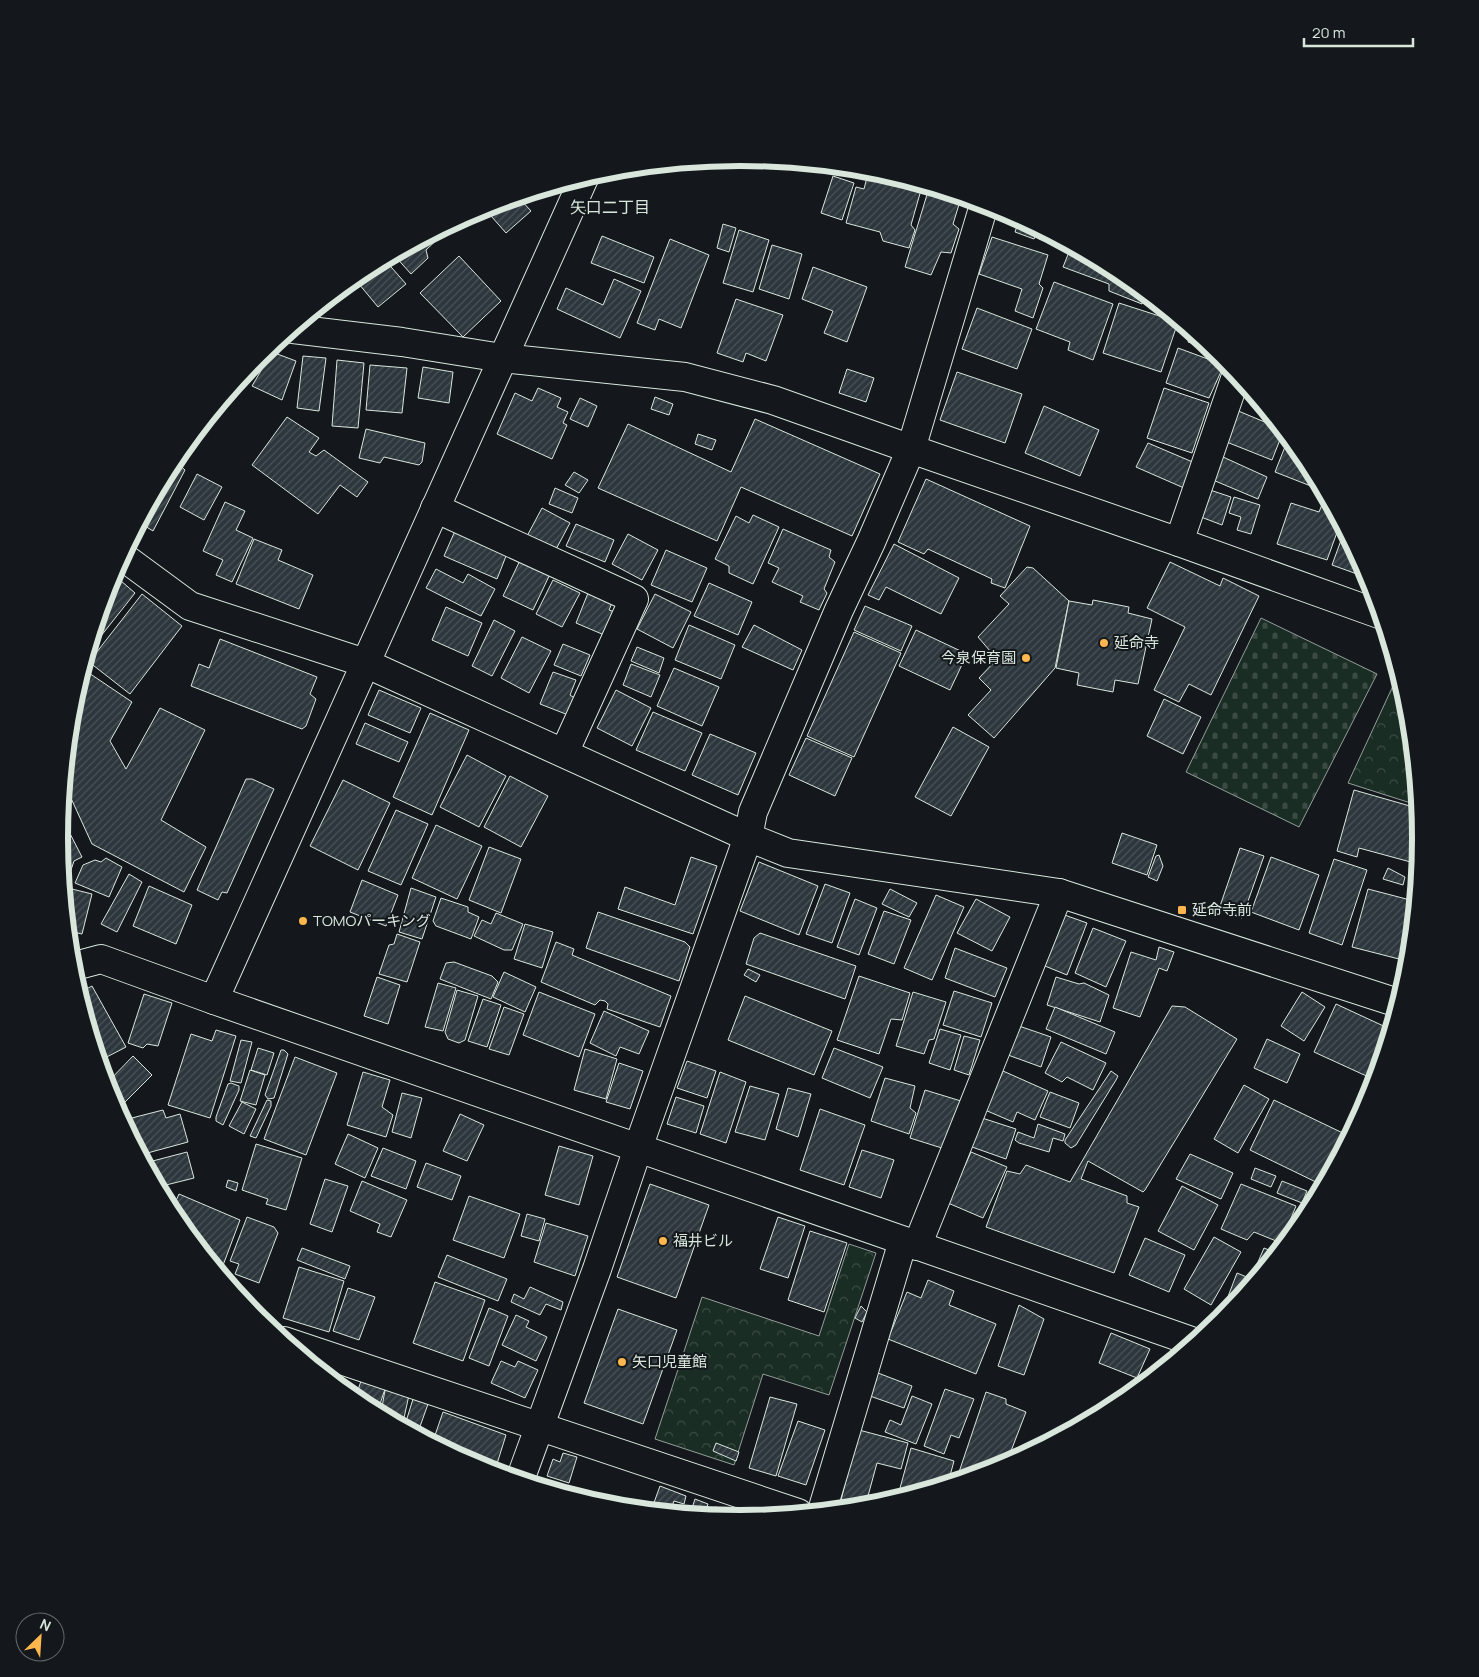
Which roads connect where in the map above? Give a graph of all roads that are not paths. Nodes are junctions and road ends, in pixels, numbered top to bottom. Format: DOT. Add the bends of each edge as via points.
graph roads {
  1 [pos="581,186"];
  2 [pos="982,212"];
  3 [pos="300,330"];
  4 [pos="502,358"];
  5 [pos="1234,383"];
  6 [pos="911,449"];
  7 [pos="435,508"];
  8 [pos="1179,542"];
  9 [pos="128,561"];
  10 [pos="1372,611"];
  11 [pos="365,663"];
  12 [pos="564,753"];
  13 [pos="748,837"];
  14 [pos="1059,893"];
  15 [pos="79,965"];
  16 [pos="214,1000"];
  17 [pos="1392,1001"];
  18 [pos="638,1148"];
  19 [pos="910,1244"];
  20 [pos="1188,1340"];
  21 [pos="298,1346"];
  22 [pos="539,1427"];
  23 [pos="522,1475"];
  24 [pos="824,1505"];
  25 [pos="783,1509"];
  1 -- 4 [label="street"];
  2 -- 6 [label="street"];
  3 -- 4 [label="street"];
  4 -- 6 [label="street" via="685,377 773,400"];
  4 -- 7 [label="street"];
  5 -- 8 [label="street"];
  6 -- 8 [label="street"];
  6 -- 13 [label="street" via="753,812"];
  7 -- 11 [label="street"];
  7 -- 12 [label="street" via="634,599"];
  8 -- 10 [label="street"];
  9 -- 11 [label="street" via="190,606"];
  11 -- 12 [label="street"];
  11 -- 16 [label="street"];
  12 -- 13 [label="street"];
  13 -- 14 [label="street" via="788,854"];
  13 -- 18 [label="street"];
  14 -- 17 [label="street"];
  14 -- 19 [label="street"];
  15 -- 16 [label="street" via="101,959"];
  16 -- 18 [label="street"];
  18 -- 19 [label="street"];
  18 -- 22 [label="street"];
  19 -- 20 [label="street"];
  19 -- 24 [label="street"];
  21 -- 22 [label="street"];
  22 -- 23 [label="street"];
  22 -- 25 [label="street"];
}
